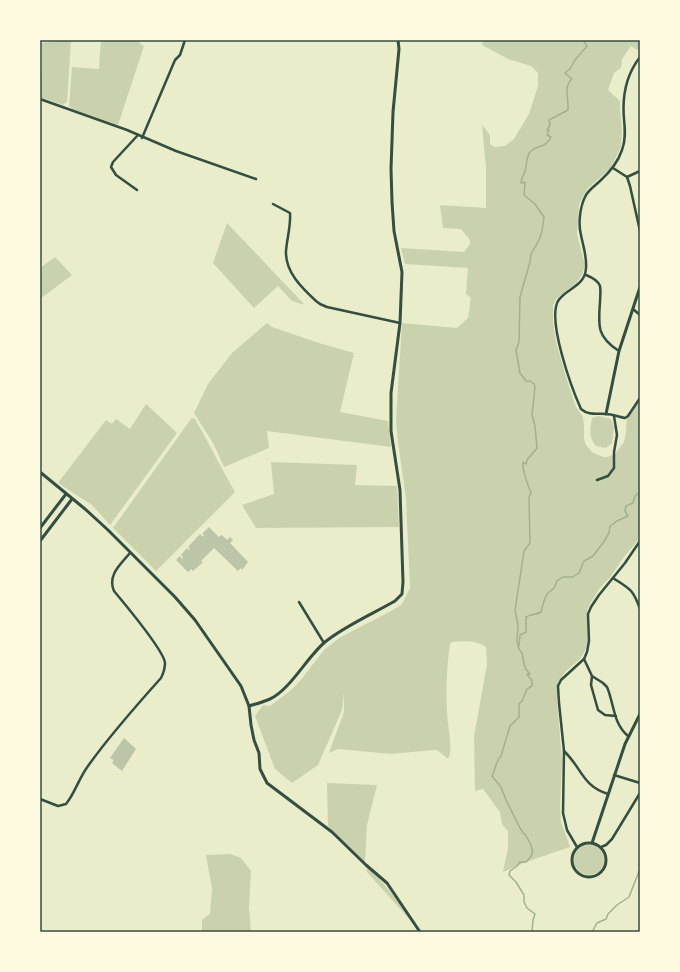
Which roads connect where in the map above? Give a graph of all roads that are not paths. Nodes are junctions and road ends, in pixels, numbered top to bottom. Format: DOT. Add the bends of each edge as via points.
graph roads {
  1 [pos="185,40"];
  2 [pos="398,40"];
  3 [pos="640,57"];
  4 [pos="40,98"];
  5 [pos="138,135"];
  6 [pos="142,138"];
  7 [pos="613,168"];
  8 [pos="640,171"];
  9 [pos="626,177"];
  10 [pos="256,179"];
  11 [pos="137,190"];
  12 [pos="273,204"];
  13 [pos="640,231"];
  14 [pos="586,275"];
  15 [pos="640,287"];
  16 [pos="632,308"];
  17 [pos="640,315"];
  18 [pos="400,323"];
  19 [pos="619,351"];
  20 [pos="640,398"];
  21 [pos="606,414"];
  22 [pos="614,416"];
  23 [pos="40,472"];
  24 [pos="597,480"];
  25 [pos="66,494"];
  26 [pos="72,498"];
  27 [pos="40,528"];
  28 [pos="40,541"];
  29 [pos="640,541"];
  30 [pos="130,553"];
  31 [pos="613,578"];
  32 [pos="300,602"];
  33 [pos="640,609"];
  34 [pos="324,643"];
  35 [pos="584,659"];
  36 [pos="592,676"];
  37 [pos="249,706"];
  38 [pos="640,714"];
  39 [pos="616,716"];
  40 [pos="628,736"];
  41 [pos="564,751"];
  42 [pos="614,775"];
  43 [pos="640,783"];
  44 [pos="640,793"];
  45 [pos="608,794"];
  46 [pos="40,799"];
  47 [pos="592,843"];
  48 [pos="577,847"];
  49 [pos="601,847"];
  50 [pos="420,932"];
  1 -- 6 [label="street"];
  2 -- 18 [label="street" via="391,169 394,231 402,272"];
  3 -- 7 [label="street" via="628,78 624,93 625,138 623,149"];
  4 -- 5 [label="street"];
  5 -- 6 [label="street"];
  5 -- 11 [label="street" via="111,166 116,175"];
  6 -- 10 [label="street"];
  7 -- 9 [label="street"];
  7 -- 14 [label="street" via="585,196 581,211 580,233 587,258"];
  8 -- 9 [label="street"];
  9 -- 13 [label="street"];
  12 -- 18 [label="street" via="290,213 286,253 288,266 293,276 316,301 324,306"];
  14 -- 19 [label="street" via="596,280 600,287 599,329 602,336"];
  14 -- 21 [label="street" via="558,301 558,339 581,409 590,414"];
  15 -- 16 [label="street"];
  16 -- 17 [label="street"];
  16 -- 19 [label="street"];
  18 -- 34 [label="street" via="392,386 391,431 400,490 402,594 395,601"];
  19 -- 21 [label="street"];
  20 -- 22 [label="street" via="628,416"];
  21 -- 22 [label="street"];
  22 -- 24 [label="street" via="617,435 614,468 608,476"];
  23 -- 25 [label="street"];
  25 -- 26 [label="street"];
  25 -- 27 [label="street"];
  26 -- 28 [label="street"];
  26 -- 30 [label="street"];
  29 -- 31 [label="street"];
  30 -- 37 [label="street" via="195,620 241,686"];
  30 -- 46 [label="street" via="113,574 112,586 163,656 164,672 103,745 86,768 66,804 58,806"];
  31 -- 33 [label="street" via="628,587 635,595"];
  31 -- 35 [label="street" via="590,607 590,640"];
  32 -- 34 [label="street"];
  34 -- 37 [label="street" via="278,694"];
  35 -- 36 [label="street"];
  35 -- 41 [label="street" via="561,680 558,686"];
  36 -- 39 [label="street" via="607,686"];
  36 -- 39 [label="street" via="591,685 598,710 605,715"];
  37 -- 50 [label="street" via="260,768 268,784 332,832 387,883"];
  38 -- 40 [label="street"];
  39 -- 40 [label="street" via="622,731"];
  40 -- 42 [label="street"];
  41 -- 45 [label="street" via="591,786"];
  41 -- 48 [label="street" via="564,818 568,834"];
  42 -- 43 [label="street"];
  42 -- 45 [label="street"];
  44 -- 49 [label="street" via="612,839"];
  45 -- 47 [label="street"];
  47 -- 48 [label="street" via="584,843"];
  47 -- 49 [label="street"];
  48 -- 49 [label="street" via="572,858 573,866 578,873 590,877 601,872 606,866 607,858"];
}
